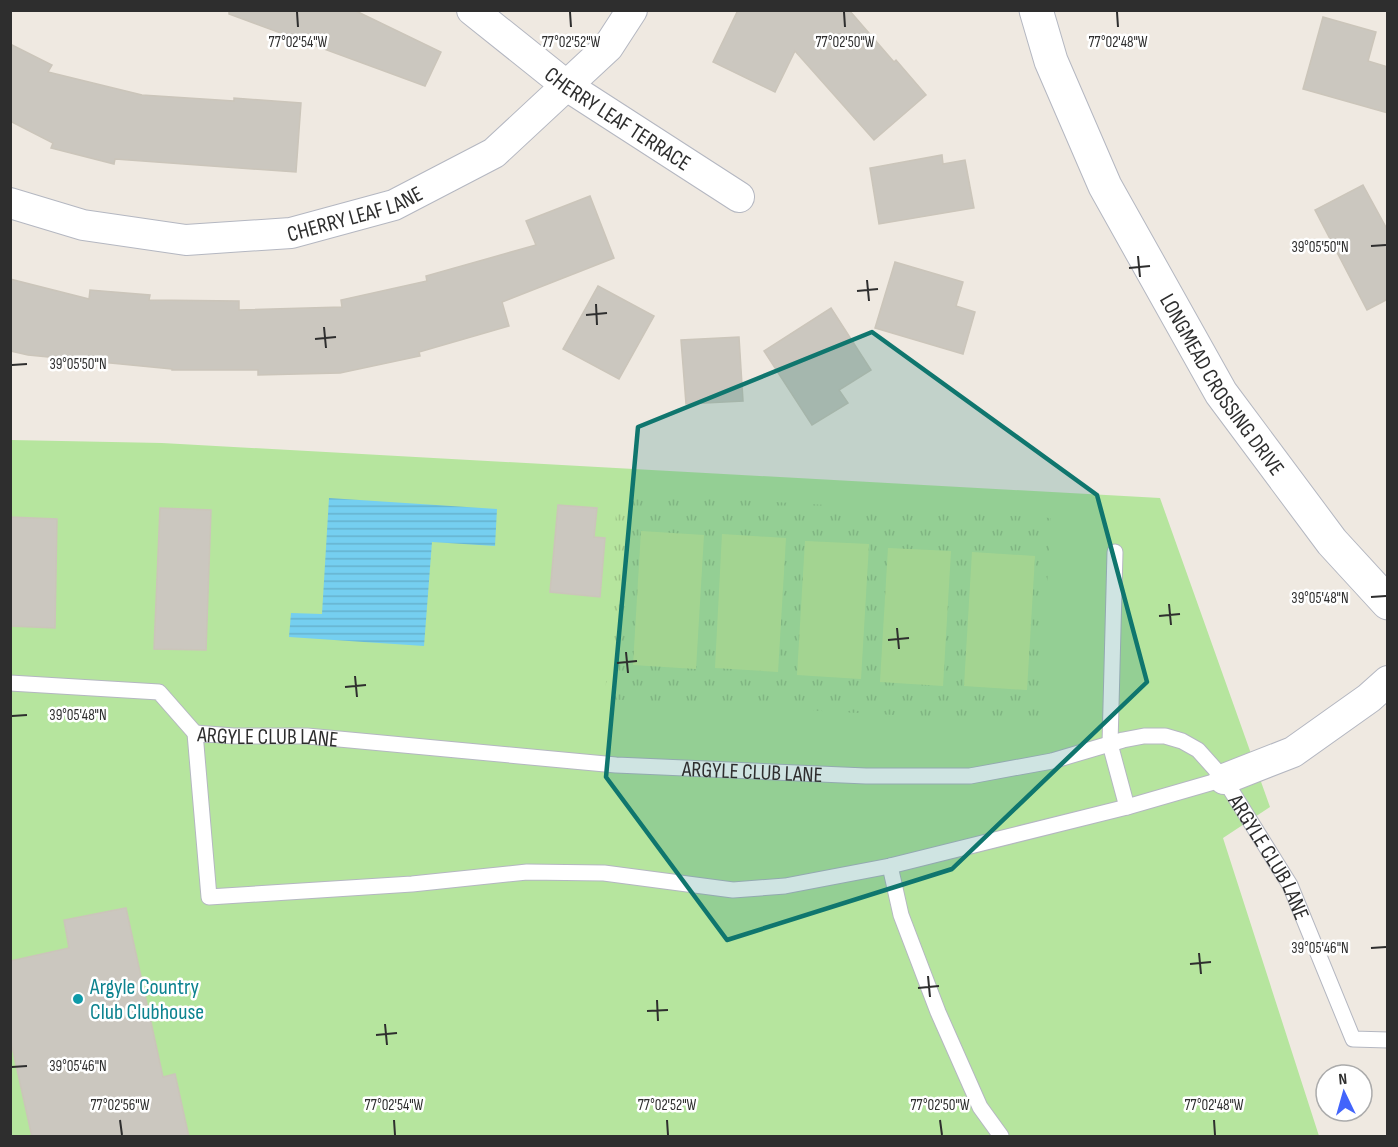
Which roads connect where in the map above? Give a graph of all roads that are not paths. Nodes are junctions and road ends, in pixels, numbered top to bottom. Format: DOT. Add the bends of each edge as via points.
graph roads {
  1 [pos="472,10"];
  2 [pos="632,10"];
  3 [pos="1036,10"];
  4 [pos="567,86"];
  5 [pos="739,197"];
  6 [pos="10,203"];
  7 [pos="1115,552"];
  8 [pos="1388,603"];
  9 [pos="1388,681"];
  10 [pos="10,682"];
  11 [pos="195,734"];
  12 [pos="1110,744"];
  13 [pos="1224,779"];
  14 [pos="1127,807"];
  15 [pos="890,866"];
  16 [pos="1388,1040"];
  17 [pos="1000,1137"];
  1 -- 4 [label="street, CHERRY LEAF TERRACE"];
  2 -- 4 [label="street, CHERRY LEAF LANE" via="609,47"];
  3 -- 8 [label="street, LONGMEAD CROSSING DRIVE" via="1051,61 1105,186 1221,393 1332,542"];
  4 -- 5 [label="street, CHERRY LEAF TERRACE"];
  4 -- 6 [label="street, CHERRY LEAF LANE" via="494,153 393,205 291,233 186,240 83,225"];
  7 -- 12 [label="lane"];
  9 -- 13 [label="street, ARGYLE CLUB LANE" via="1293,752"];
  10 -- 11 [label="lane" via="159,692"];
  11 -- 12 [label="lane, ARGYLE CLUB LANE" via="307,736 616,765 866,776 969,776 1052,761"];
  11 -- 15 [label="lane, ARGYLE CLUB LANE" via="209,897 527,872 604,873 734,890 785,886"];
  12 -- 13 [label="lane, ARGYLE CLUB LANE" via="1144,736 1182,741 1198,750"];
  12 -- 14 [label="lane"];
  13 -- 14 [label="lane, ARGYLE CLUB LANE"];
  13 -- 16 [label="lane, ARGYLE CLUB LANE" via="1290,885 1353,1040"];
  14 -- 15 [label="lane, ARGYLE CLUB LANE"];
  15 -- 17 [label="lane" via="901,915 938,1012 980,1107"];
}
